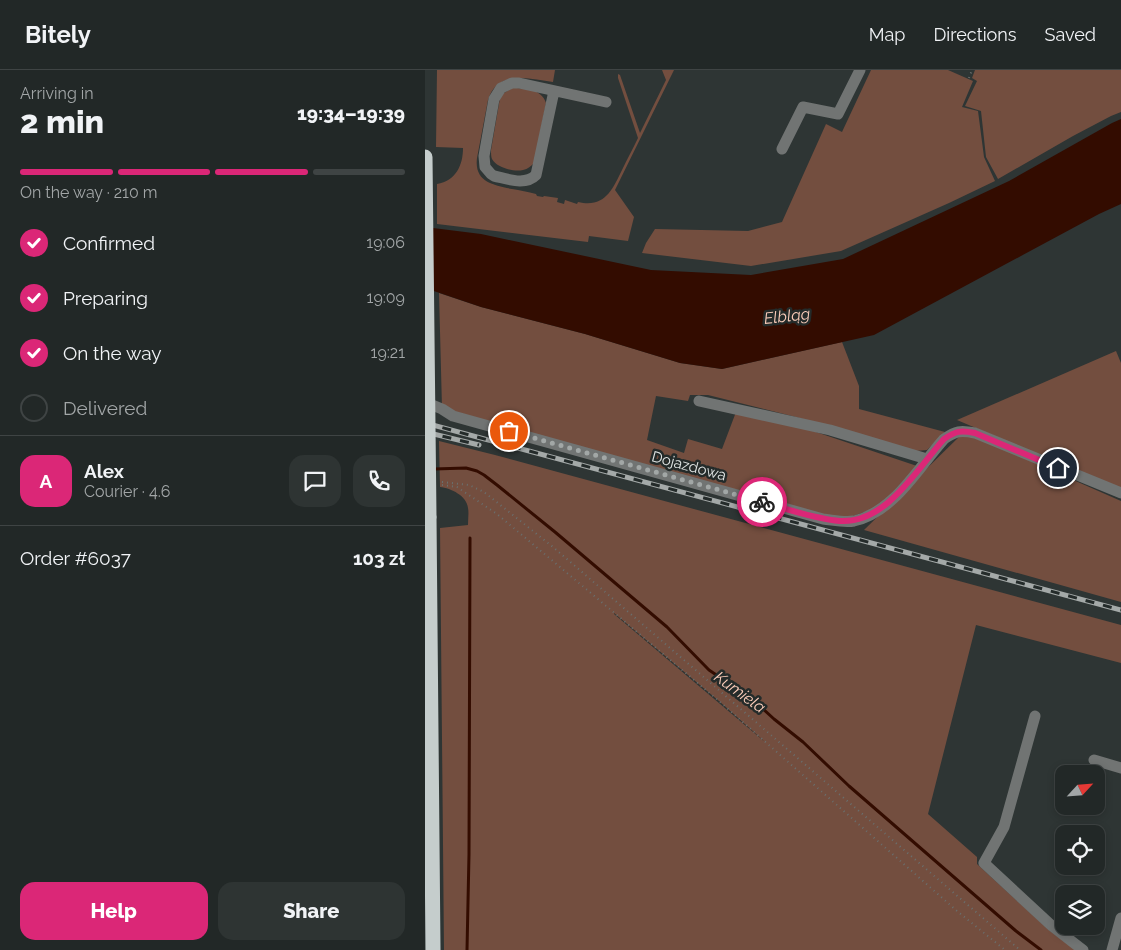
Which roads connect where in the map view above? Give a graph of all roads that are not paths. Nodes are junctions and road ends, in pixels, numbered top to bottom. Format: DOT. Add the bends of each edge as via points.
graph roads {
  1 [pos="860,70"];
  2 [pos="554,91"];
  3 [pos="606,102"];
  4 [pos="782,149"];
  5 [pos="425,157"];
  6 [pos="699,401"];
  7 [pos="425,402"];
  8 [pos="927,459"];
  9 [pos="1121,493"];
  10 [pos="1035,716"];
  11 [pos="1094,760"];
  12 [pos="1121,768"];
  13 [pos="1121,918"];
  14 [pos="433,950"];
  15 [pos="1083,950"];
  16 [pos="1112,950"];
  1 -- 4 [label="street" via="838,114 803,107"];
  2 -- 2 [label="street" via="512,83 497,92 484,156 485,167 491,174 522,182 536,175"];
  2 -- 3 [label="street"];
  5 -- 14 [label="highway, bridge"];
  6 -- 8 [label="street" via="829,430"];
  7 -- 8 [label="street, Dojazdowa" via="453,416 840,521 853,521 884,507"];
  8 -- 9 [label="street, Dojazdowa" via="944,439 963,430"];
  10 -- 15 [label="street" via="1004,827 984,863"];
  11 -- 12 [label="street"];
  13 -- 16 [label="street"];
}
